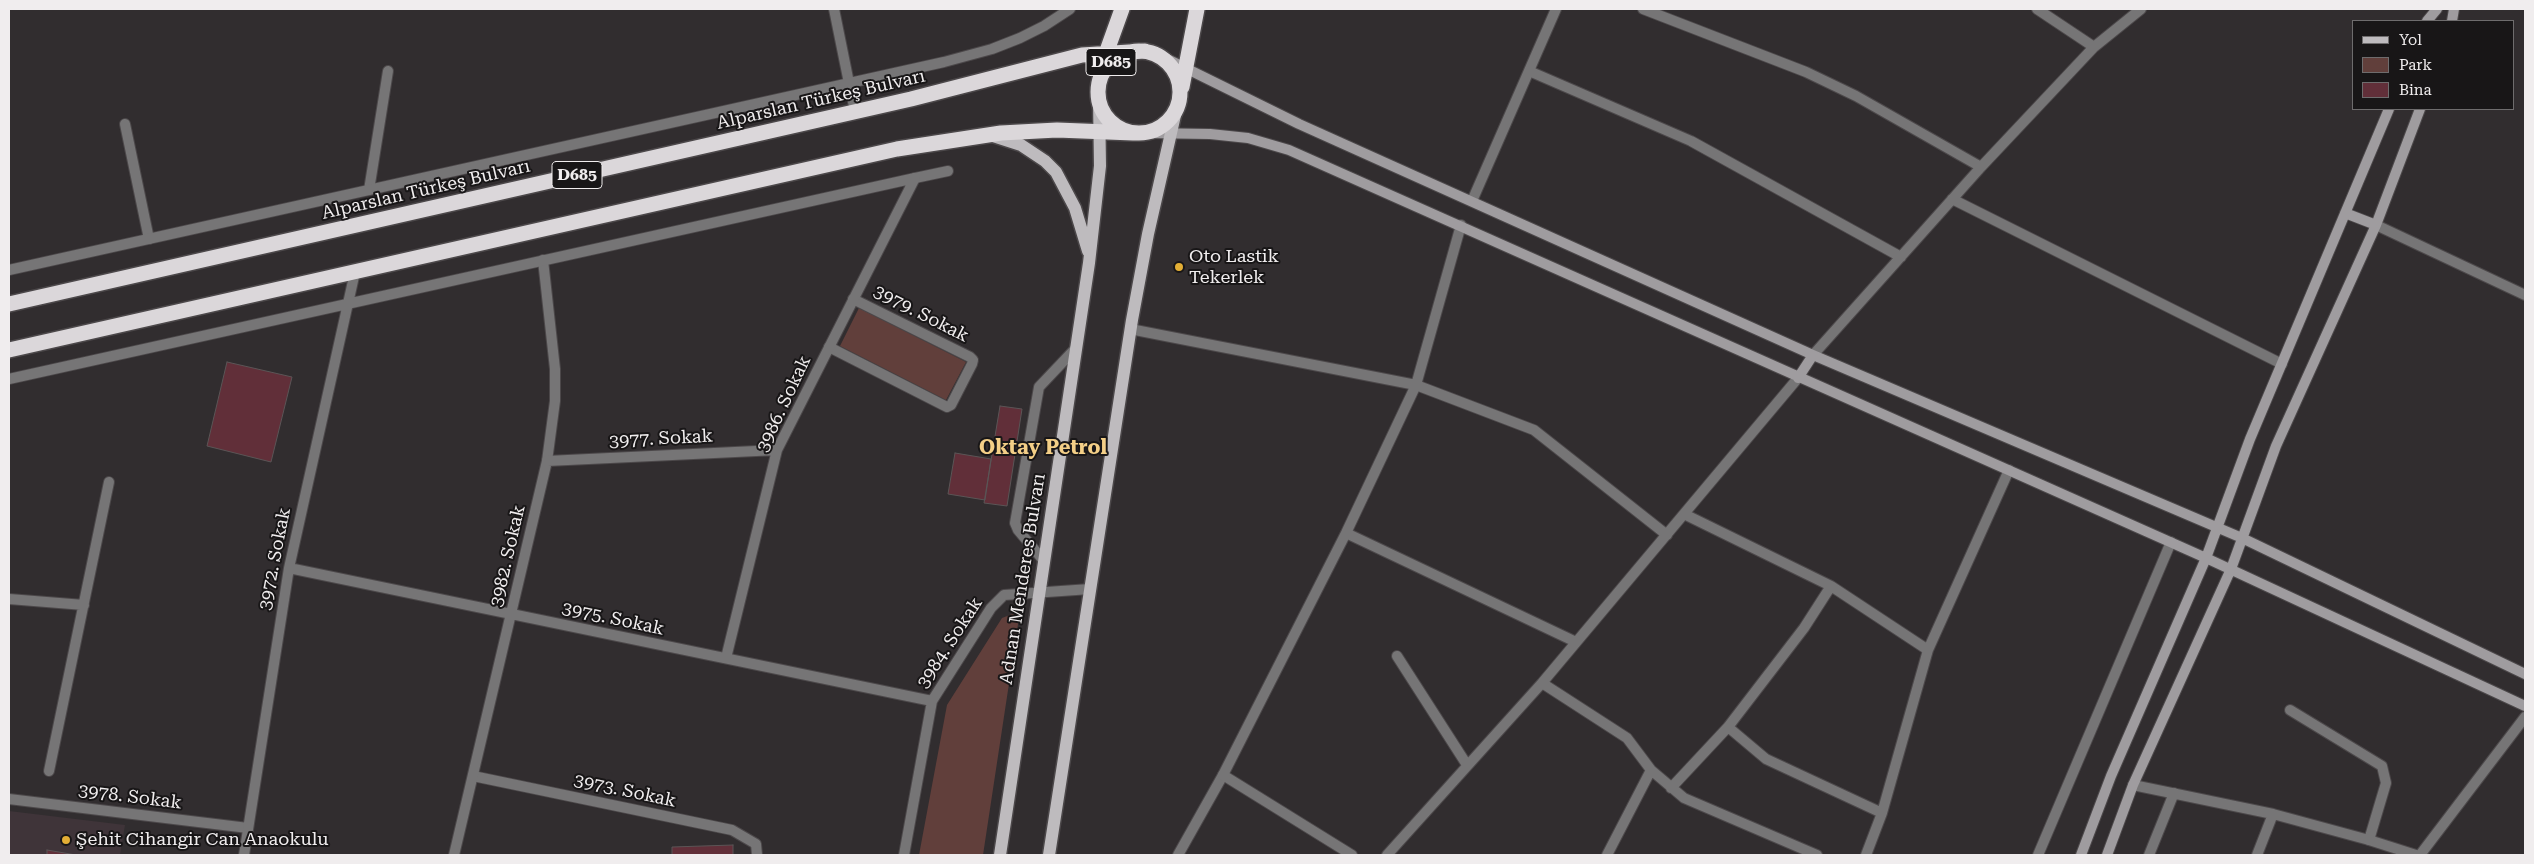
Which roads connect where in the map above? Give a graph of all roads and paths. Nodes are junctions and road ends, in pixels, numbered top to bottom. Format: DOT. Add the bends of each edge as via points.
graph roads {
  1 [pos="834,9"];
  2 [pos="1070,9"];
  3 [pos="1122,9"];
  4 [pos="1197,9"];
  5 [pos="1556,9"];
  6 [pos="1643,9"];
  7 [pos="2037,9"];
  8 [pos="2141,9"];
  9 [pos="2437,9"];
  10 [pos="2428,20"];
  11 [pos="2094,47"];
  12 [pos="1106,52"];
  13 [pos="1151,52"];
  14 [pos="1185,67"];
  15 [pos="388,71"];
  16 [pos="1530,71"];
  17 [pos="849,83"];
  18 [pos="1099,93"];
  19 [pos="1178,105"];
  20 [pos="2389,110"];
  21 [pos="2420,110"];
  22 [pos="855,111"];
  23 [pos="125,124"];
  24 [pos="1100,131"];
  25 [pos="1170,132"];
  26 [pos="1139,133"];
  27 [pos="988,135"];
  28 [pos="1981,166"];
  29 [pos="948,171"];
  30 [pos="915,178"];
  31 [pos="369,190"];
  32 [pos="1952,199"];
  33 [pos="1472,201"];
  34 [pos="2345,213"];
  35 [pos="1461,225"];
  36 [pos="2376,225"];
  37 [pos="148,239"];
  38 [pos="1901,256"];
  39 [pos="1090,257"];
  40 [pos="543,260"];
  41 [pos="9,270"];
  42 [pos="355,272"];
  43 [pos="2525,295"];
  44 [pos="853,299"];
  45 [pos="348,303"];
  46 [pos="9,304"];
  47 [pos="1130,329"];
  48 [pos="829,347"];
  49 [pos="1077,347"];
  50 [pos="9,350"];
  51 [pos="1813,354"];
  52 [pos="2282,364"];
  53 [pos="1798,378"];
  54 [pos="9,379"];
  55 [pos="1416,385"];
  56 [pos="777,450"];
  57 [pos="547,461"];
  58 [pos="2009,470"];
  59 [pos="109,482"];
  60 [pos="1684,514"];
  61 [pos="2216,526"];
  62 [pos="1346,533"];
  63 [pos="1667,535"];
  64 [pos="2242,538"];
  65 [pos="2172,542"];
  66 [pos="2206,558"];
  67 [pos="1044,561"];
  68 [pos="289,568"];
  69 [pos="2232,569"];
  70 [pos="1831,586"];
  71 [pos="1090,589"];
  72 [pos="1039,592"];
  73 [pos="9,599"];
  74 [pos="84,605"];
  75 [pos="511,614"];
  76 [pos="1576,642"];
  77 [pos="1928,650"];
  78 [pos="1397,656"];
  79 [pos="726,658"];
  80 [pos="2525,674"];
  81 [pos="1542,684"];
  82 [pos="932,701"];
  83 [pos="2525,706"];
  84 [pos="2290,710"];
  85 [pos="2525,717"];
  86 [pos="1728,727"];
  87 [pos="1467,765"];
  88 [pos="1650,770"];
  89 [pos="49,771"];
  90 [pos="1223,775"];
  91 [pos="473,776"];
  92 [pos="2134,785"];
  93 [pos="1672,788"];
  94 [pos="2174,793"];
  95 [pos="9,799"];
  96 [pos="1882,813"];
  97 [pos="2273,814"];
  98 [pos="248,828"];
  99 [pos="2369,840"];
  100 [pos="244,855"];
  101 [pos="454,855"];
  102 [pos="758,855"];
  103 [pos="904,855"];
  104 [pos="1000,855"];
  105 [pos="1049,855"];
  106 [pos="1178,855"];
  107 [pos="1352,855"];
  108 [pos="1387,855"];
  109 [pos="1607,855"];
  110 [pos="1817,855"];
  111 [pos="1866,855"];
  112 [pos="2038,855"];
  113 [pos="2081,855"];
  114 [pos="2107,855"];
  115 [pos="2149,855"];
  116 [pos="2257,855"];
  117 [pos="2418,855"];
  1 -- 17 [label="street"];
  2 -- 17 [label="street" via="1044,26 992,49"];
  3 -- 12 [label="highway, D685"];
  4 -- 14 [label="highway"];
  5 -- 16 [label="street"];
  6 -- 28 [label="street" via="1806,72 1856,96"];
  7 -- 11 [label="street"];
  8 -- 11 [label="street"];
  9 -- 10 [label="main road"];
  11 -- 28 [label="street"];
  12 -- 13 [label="highway, Alparslan Türkeş Bulvarı / D685"];
  12 -- 18 [label="highway, D685"];
  12 -- 22 [label="highway, Alparslan Türkeş Bulvarı / D685" via="1058,60"];
  13 -- 14 [label="main road"];
  13 -- 18 [label="highway, D685" via="1131,51 1108,64"];
  13 -- 19 [label="highway, D685" via="1168,62 1176,73 1180,85"];
  14 -- 19 [label="highway"];
  14 -- 33 [label="main road" via="1299,124"];
  15 -- 31 [label="street"];
  16 -- 33 [label="street"];
  16 -- 38 [label="street" via="1691,141"];
  17 -- 22 [label="street"];
  17 -- 31 [label="street"];
  18 -- 24 [label="main road, Adnan Menderes Bulvarı"];
  18 -- 26 [label="highway, D685" via="1103,111 1110,122 1121,129"];
  19 -- 25 [label="main road"];
  19 -- 26 [label="highway" via="1168,122 1157,129"];
  20 -- 34 [label="main road"];
  21 -- 36 [label="main road"];
  22 -- 46 [label="highway, Alparslan Türkeş Bulvarı / D685"];
  23 -- 37 [label="street"];
  24 -- 26 [label="highway"];
  24 -- 27 [label="highway" via="1057,130"];
  24 -- 39 [label="main road, Adnan Menderes Bulvarı" via="1100,166"];
  25 -- 26 [label="main road"];
  25 -- 35 [label="main road" via="1268,142"];
  25 -- 47 [label="main road"];
  27 -- 39 [label="main road" via="1021,145 1056,172 1075,208"];
  27 -- 42 [label="highway" via="897,150"];
  28 -- 32 [label="street"];
  29 -- 30 [label="street"];
  30 -- 40 [label="street"];
  30 -- 44 [label="street, 3986. Sokak"];
  31 -- 37 [label="street"];
  32 -- 38 [label="street"];
  32 -- 52 [label="street"];
  33 -- 51 [label="main road"];
  34 -- 36 [label="main road"];
  34 -- 52 [label="main road"];
  35 -- 53 [label="main road"];
  35 -- 55 [label="street"];
  36 -- 43 [label="street"];
  36 -- 64 [label="main road" via="2276,446"];
  37 -- 41 [label="street"];
  38 -- 51 [label="street"];
  39 -- 49 [label="main road, Adnan Menderes Bulvarı"];
  40 -- 45 [label="street"];
  40 -- 57 [label="street, 3982. Sokak" via="556,384"];
  42 -- 45 [label="street, 3972. Sokak"];
  42 -- 50 [label="highway"];
  44 -- 48 [label="street, 3986. Sokak"];
  44 -- 48 [label="street, 3979. Sokak" via="973,360 972,364 949,407"];
  45 -- 54 [label="street"];
  45 -- 68 [label="street, 3972. Sokak"];
  47 -- 55 [label="street"];
  47 -- 71 [label="main road"];
  48 -- 56 [label="street, 3986. Sokak"];
  49 -- 67 [label="main road, Adnan Menderes Bulvarı"];
  49 -- 67 [label="street" via="1039,387 1015,523"];
  51 -- 53 [label="main road"];
  51 -- 61 [label="main road"];
  52 -- 61 [label="main road"];
  53 -- 58 [label="main road"];
  53 -- 60 [label="street"];
  55 -- 62 [label="street"];
  55 -- 63 [label="street" via="1534,430"];
  56 -- 57 [label="street, 3977. Sokak"];
  56 -- 79 [label="street, 3986. Sokak"];
  57 -- 75 [label="street, 3982. Sokak"];
  58 -- 65 [label="main road"];
  58 -- 77 [label="street"];
  59 -- 74 [label="street"];
  60 -- 63 [label="street"];
  60 -- 70 [label="street"];
  61 -- 64 [label="main road"];
  61 -- 66 [label="main road"];
  62 -- 76 [label="street"];
  62 -- 90 [label="street"];
  63 -- 76 [label="street"];
  64 -- 69 [label="main road"];
  64 -- 80 [label="main road"];
  65 -- 66 [label="main road"];
  65 -- 112 [label="street"];
  66 -- 69 [label="main road"];
  66 -- 113 [label="main road" via="2111,776"];
  67 -- 72 [label="main road, Adnan Menderes Bulvarı"];
  68 -- 75 [label="street, 3975. Sokak"];
  68 -- 98 [label="street, 3972. Sokak"];
  69 -- 83 [label="main road"];
  69 -- 92 [label="main road"];
  70 -- 77 [label="street"];
  70 -- 86 [label="street" via="1804,628"];
  71 -- 72 [label="street, 3984. Sokak"];
  71 -- 105 [label="main road"];
  72 -- 82 [label="street, 3984. Sokak" via="1004,595 997,600"];
  72 -- 104 [label="main road, Adnan Menderes Bulvarı"];
  73 -- 74 [label="street"];
  74 -- 89 [label="street"];
  75 -- 79 [label="street, 3975. Sokak"];
  75 -- 91 [label="street, 3982. Sokak"];
  76 -- 81 [label="street"];
  77 -- 96 [label="street"];
  78 -- 87 [label="street"];
  79 -- 82 [label="street, 3975. Sokak"];
  81 -- 87 [label="street"];
  81 -- 88 [label="street" via="1627,738"];
  82 -- 103 [label="street, 3984. Sokak"];
  84 -- 99 [label="street" via="2382,766 2386,783"];
  85 -- 117 [label="street"];
  86 -- 93 [label="street"];
  86 -- 96 [label="street" via="1766,760"];
  87 -- 108 [label="street"];
  88 -- 93 [label="street"];
  88 -- 109 [label="street"];
  90 -- 106 [label="street"];
  90 -- 107 [label="street"];
  91 -- 101 [label="street, 3982. Sokak"];
  91 -- 102 [label="street, 3973. Sokak" via="732,830 756,844"];
  92 -- 94 [label="street"];
  92 -- 114 [label="main road"];
  93 -- 110 [label="street" via="1684,798"];
  94 -- 97 [label="street"];
  94 -- 115 [label="street"];
  95 -- 98 [label="street, 3978. Sokak"];
  96 -- 111 [label="street"];
  97 -- 99 [label="street"];
  97 -- 116 [label="street"];
  98 -- 100 [label="street, 3972. Sokak"];
  99 -- 117 [label="street"];
}
